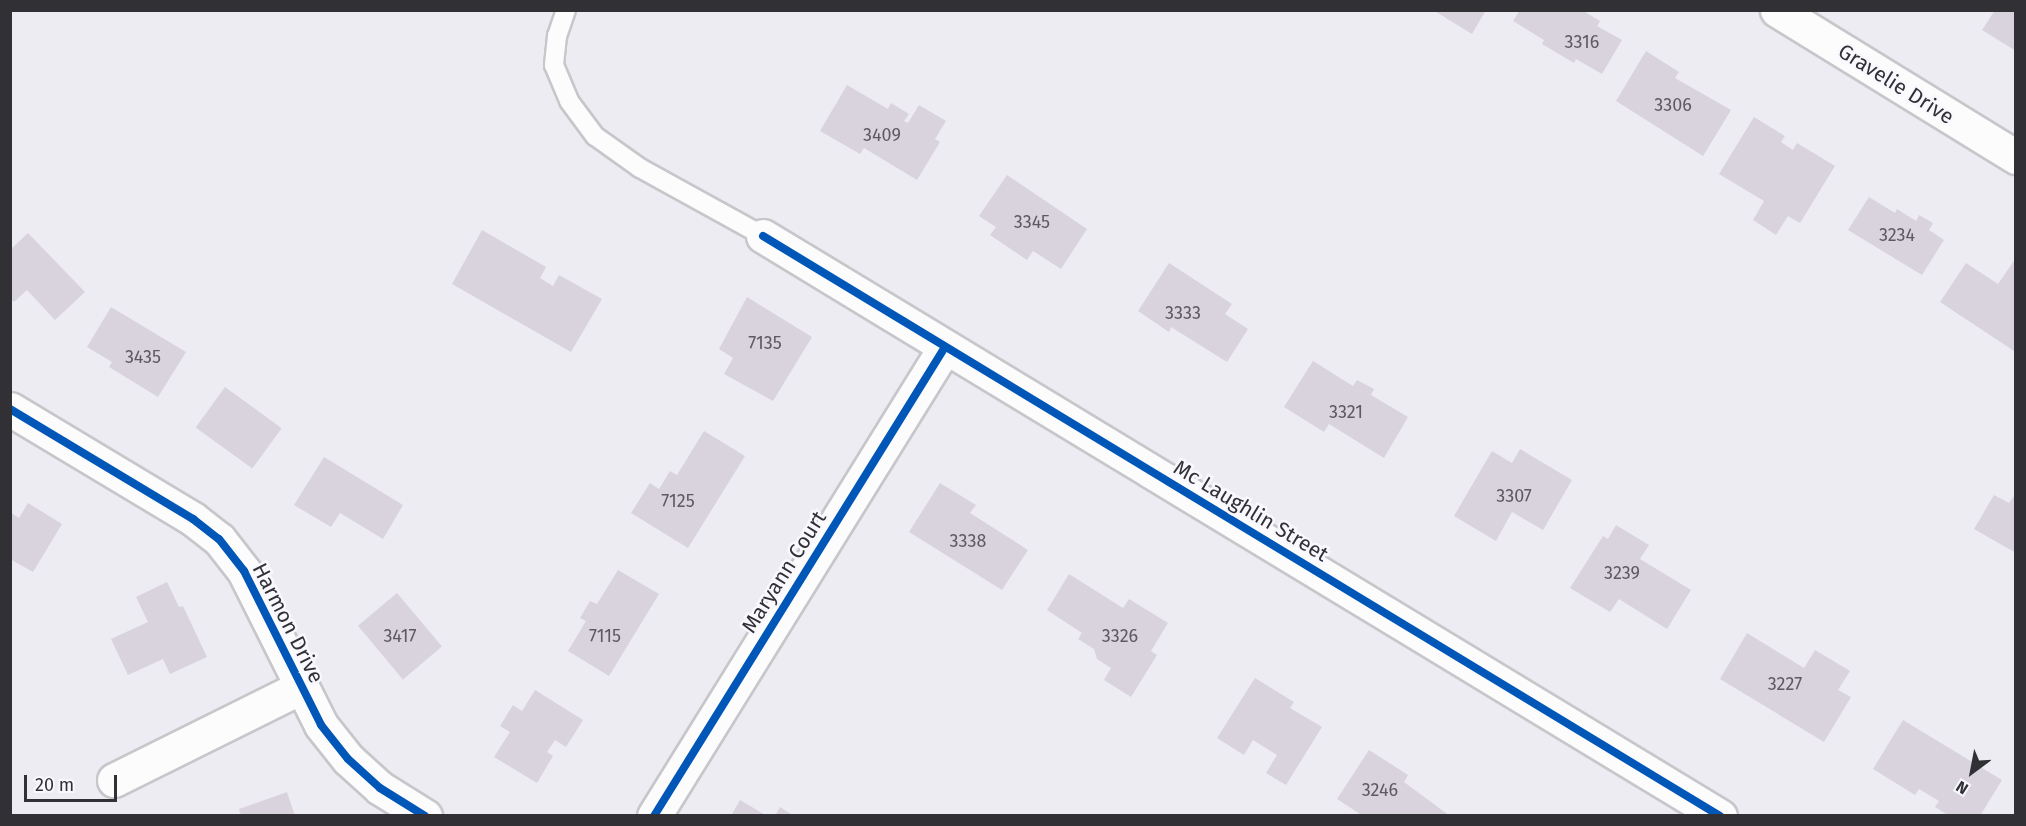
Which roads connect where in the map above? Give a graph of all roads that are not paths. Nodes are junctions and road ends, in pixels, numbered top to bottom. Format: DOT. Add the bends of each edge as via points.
graph roads {
  1 [pos="566,10"];
  2 [pos="1777,10"];
  3 [pos="2016,157"];
  4 [pos="763,236"];
  5 [pos="945,347"];
  6 [pos="10,409"];
  7 [pos="301,687"];
  8 [pos="114,780"];
  9 [pos="425,816"];
  10 [pos="654,816"];
  11 [pos="1720,816"];
  1 -- 4 [label="lane" via="557,36 554,65 569,100 595,136 640,168"];
  2 -- 3 [label="street, Gravelie Drive"];
  4 -- 5 [label="street, Mc Laughlin Street"];
  5 -- 10 [label="street, Maryann Court"];
  5 -- 11 [label="street, Mc Laughlin Street"];
  6 -- 7 [label="street, Harmon Drive" via="193,519 219,539 244,571"];
  7 -- 8 [label="street"];
  7 -- 9 [label="street, Harmon Drive" via="321,725 348,759 380,788"];
}
